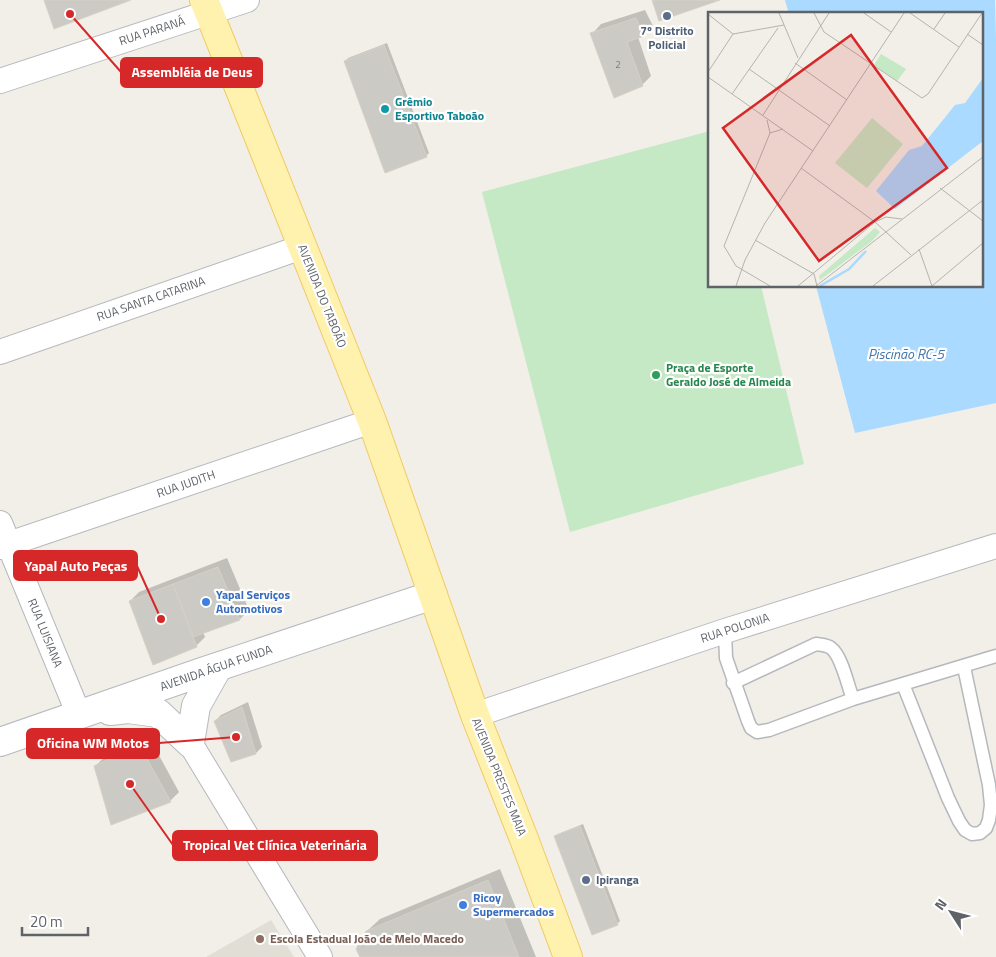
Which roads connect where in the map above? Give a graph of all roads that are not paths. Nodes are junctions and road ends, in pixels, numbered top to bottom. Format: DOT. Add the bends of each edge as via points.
graph roads {
  1 [pos="247,0"];
  2 [pos="206,7"];
  3 [pos="0,80"];
  4 [pos="302,246"];
  5 [pos="0,352"];
  6 [pos="372,421"];
  7 [pos="3,538"];
  8 [pos="996,546"];
  9 [pos="433,595"];
  10 [pos="726,631"];
  11 [pos="996,656"];
  12 [pos="218,667"];
  13 [pos="964,667"];
  14 [pos="733,683"];
  15 [pos="903,684"];
  16 [pos="853,699"];
  17 [pos="79,715"];
  18 [pos="475,715"];
  19 [pos="0,742"];
  20 [pos="190,742"];
  21 [pos="320,957"];
  22 [pos="568,957"];
  1 -- 2 [label="street, RUA PARANÁ"];
  2 -- 3 [label="street, RUA PARANÁ"];
  2 -- 4 [label="main road, AVENIDA DO TABOÃO"];
  4 -- 5 [label="street, RUA SANTA CATARINA"];
  4 -- 6 [label="main road, AVENIDA DO TABOÃO"];
  6 -- 7 [label="street, RUA JUDITH"];
  6 -- 9 [label="main road, AVENIDA DO TABOÃO"];
  7 -- 17 [label="street, RUA LUISIANA"];
  8 -- 10 [label="street, RUA POLONIA"];
  9 -- 12 [label="main road, AVENIDA ÁGUA FUNDA"];
  9 -- 18 [label="main road, AVENIDA PRESTES MAIA"];
  10 -- 14 [label="lane" via="726,658"];
  10 -- 18 [label="street, RUA POLONIA"];
  11 -- 13 [label="lane"];
  12 -- 17 [label="main road, AVENIDA ÁGUA FUNDA"];
  12 -- 20 [label="main road" via="196,706"];
  13 -- 15 [label="lane"];
  13 -- 15 [label="lane" via="992,805 986,828 980,833 972,834 965,830 959,821"];
  14 -- 16 [label="lane" via="751,728 757,732"];
  14 -- 16 [label="lane" via="816,644 829,647 837,654"];
  15 -- 16 [label="lane"];
  17 -- 19 [label="main road, AVENIDA ÁGUA FUNDA"];
  17 -- 20 [label="main road" via="128,709 158,713"];
  18 -- 22 [label="main road, AVENIDA PRESTES MAIA"];
  20 -- 21 [label="street"];
}
